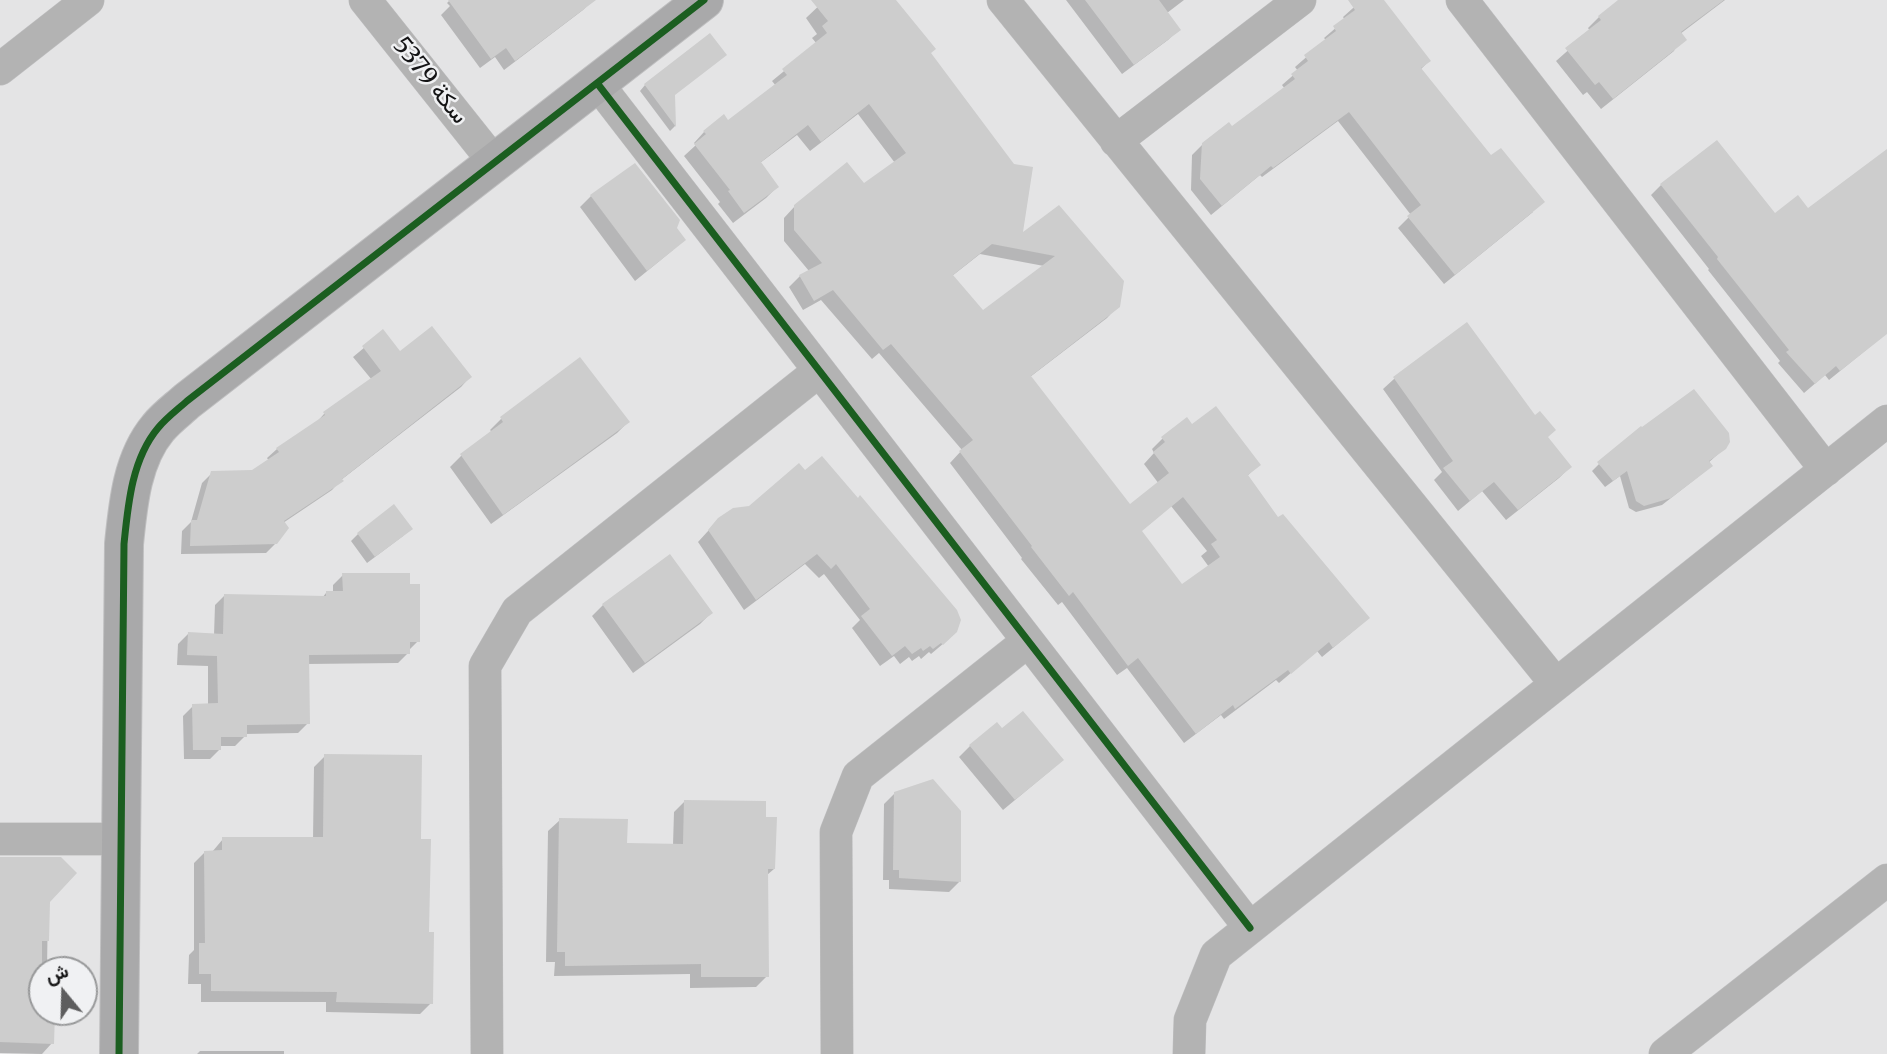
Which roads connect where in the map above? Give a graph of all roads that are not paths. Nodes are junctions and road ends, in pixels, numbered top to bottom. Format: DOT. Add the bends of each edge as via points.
graph roads {
  1 [pos="88,0"];
  2 [pos="365,0"];
  3 [pos="704,0"];
  4 [pos="1003,0"];
  5 [pos="1300,0"];
  6 [pos="1462,0"];
  7 [pos="0,69"];
  8 [pos="597,83"];
  9 [pos="1116,141"];
  10 [pos="495,162"];
  11 [pos="819,371"];
  12 [pos="1887,421"];
  13 [pos="1826,470"];
  14 [pos="1028,641"];
  15 [pos="1556,684"];
  16 [pos="0,839"];
  17 [pos="121,839"];
  18 [pos="1887,880"];
  19 [pos="1250,928"];
  20 [pos="119,1054"];
  21 [pos="487,1054"];
  22 [pos="837,1054"];
  23 [pos="1189,1054"];
  24 [pos="1665,1054"];
  1 -- 7 [label="street"];
  2 -- 10 [label="street, سكة 5379"];
  3 -- 8 [label="street"];
  4 -- 9 [label="street"];
  5 -- 9 [label="street"];
  6 -- 13 [label="street"];
  8 -- 10 [label="street"];
  8 -- 11 [label="street"];
  9 -- 15 [label="street"];
  10 -- 17 [label="street" via="187,401 158,428 137,465 124,544"];
  11 -- 14 [label="street"];
  11 -- 21 [label="street" via="517,611 485,666"];
  12 -- 13 [label="street"];
  13 -- 15 [label="street"];
  14 -- 19 [label="street"];
  14 -- 22 [label="street" via="858,776 836,832"];
  15 -- 19 [label="street"];
  16 -- 17 [label="street"];
  17 -- 20 [label="street"];
  18 -- 24 [label="street"];
  19 -- 23 [label="street" via="1216,955 1190,1020"];
}
